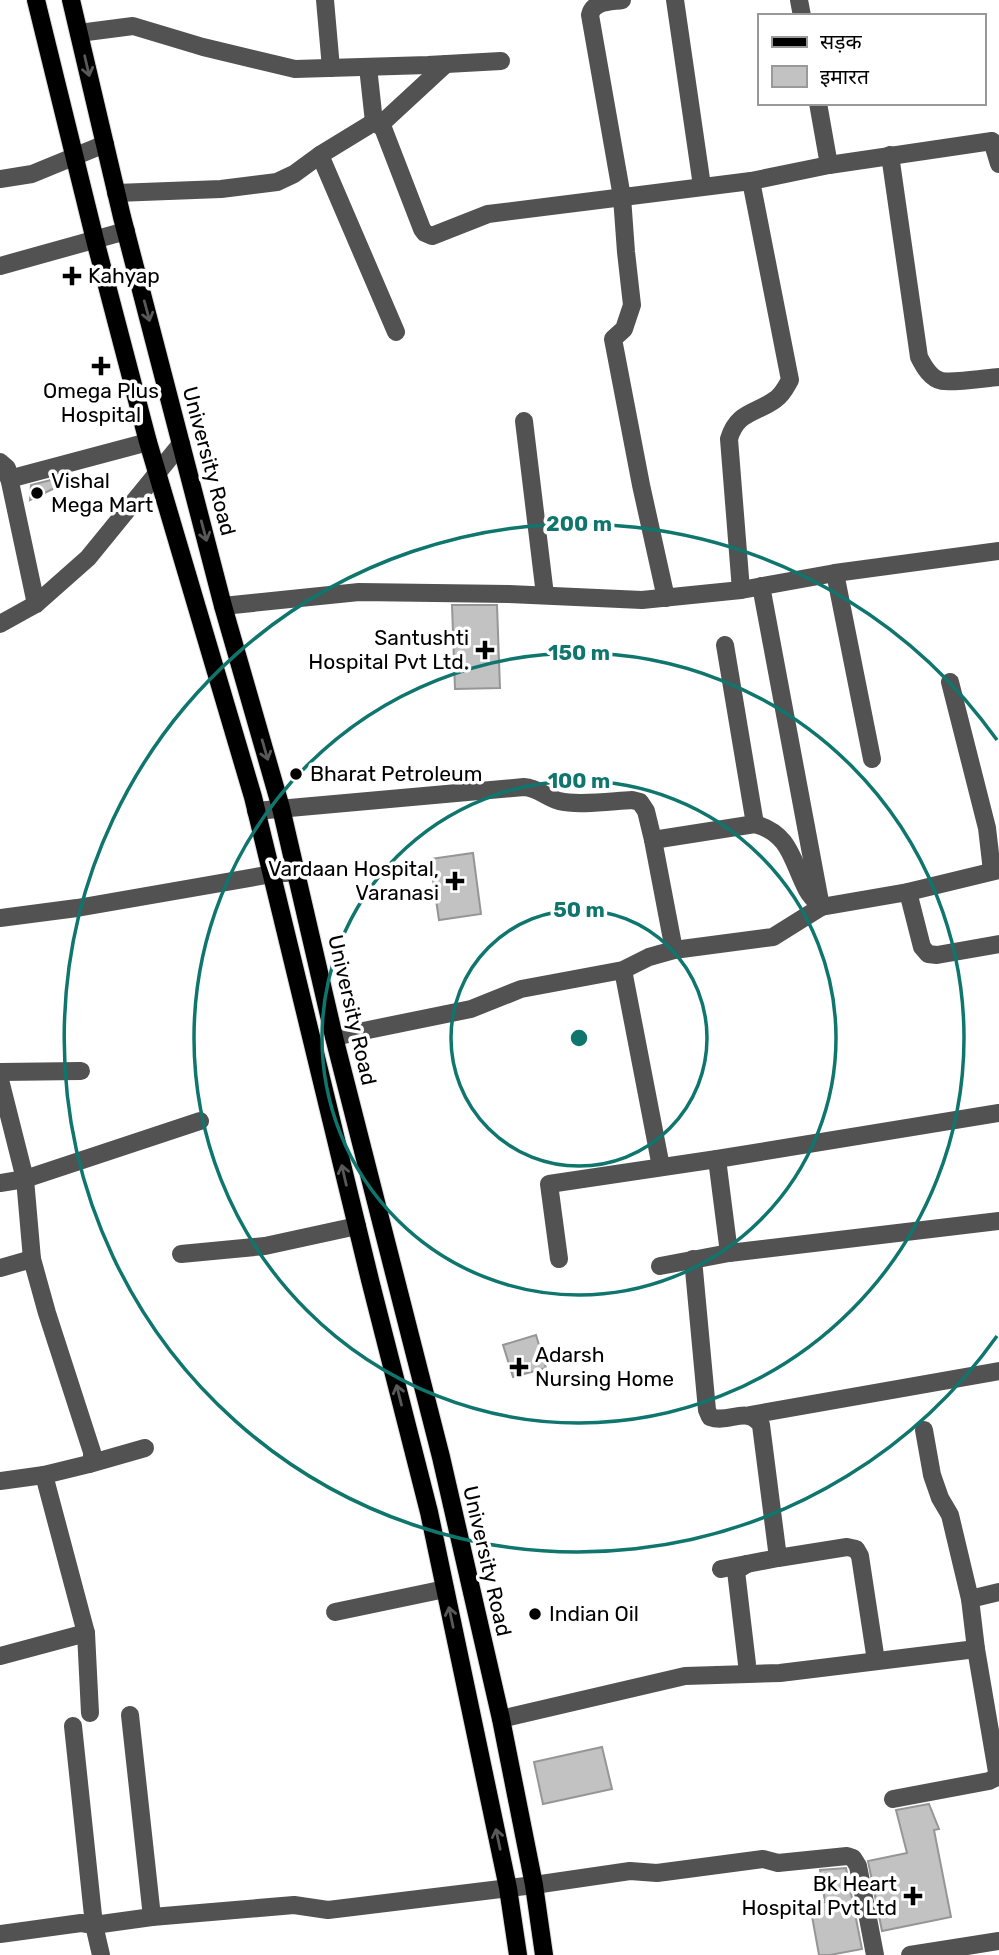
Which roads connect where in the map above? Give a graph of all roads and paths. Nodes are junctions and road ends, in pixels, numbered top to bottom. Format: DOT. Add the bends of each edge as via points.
graph roads {
  1 [pos="36,0"];
  2 [pos="71,0"];
  3 [pos="325,0"];
  4 [pos="622,0"];
  5 [pos="675,0"];
  6 [pos="79,33"];
  7 [pos="501,61"];
  8 [pos="446,64"];
  9 [pos="368,67"];
  10 [pos="331,68"];
  11 [pos="818,105"];
  12 [pos="377,124"];
  13 [pos="996,137"];
  14 [pos="105,144"];
  15 [pos="320,155"];
  16 [pos="890,155"];
  17 [pos="75,156"];
  18 [pos="999,164"];
  19 [pos="830,165"];
  20 [pos="0,179"];
  21 [pos="751,181"];
  22 [pos="702,186"];
  23 [pos="117,193"];
  24 [pos="622,197"];
  25 [pos="126,231"];
  26 [pos="94,240"];
  27 [pos="0,266"];
  28 [pos="396,332"];
  29 [pos="999,376"];
  30 [pos="524,421"];
  31 [pos="148,442"];
  32 [pos="181,444"];
  33 [pos="0,462"];
  34 [pos="158,473"];
  35 [pos="9,480"];
  36 [pos="999,551"];
  37 [pos="835,573"];
  38 [pos="761,586"];
  39 [pos="741,590"];
  40 [pos="545,595"];
  41 [pos="666,598"];
  42 [pos="36,604"];
  43 [pos="223,606"];
  44 [pos="0,624"];
  45 [pos="725,645"];
  46 [pos="950,682"];
  47 [pos="872,760"];
  48 [pos="281,808"];
  49 [pos="256,811"];
  50 [pos="754,824"];
  51 [pos="653,840"];
  52 [pos="996,871"];
  53 [pos="296,872"];
  54 [pos="272,874"];
  55 [pos="908,892"];
  56 [pos="821,907"];
  57 [pos="0,918"];
  58 [pos="999,944"];
  59 [pos="674,950"];
  60 [pos="623,970"];
  61 [pos="334,1037"];
  62 [pos="81,1071"];
  63 [pos="0,1072"];
  64 [pos="0,1080"];
  65 [pos="999,1113"];
  66 [pos="200,1121"];
  67 [pos="717,1160"];
  68 [pos="661,1167"];
  69 [pos="25,1179"];
  70 [pos="0,1183"];
  71 [pos="999,1221"];
  72 [pos="357,1226"];
  73 [pos="729,1253"];
  74 [pos="181,1254"];
  75 [pos="32,1259"];
  76 [pos="559,1259"];
  77 [pos="693,1259"];
  78 [pos="660,1266"];
  79 [pos="0,1268"];
  80 [pos="999,1371"];
  81 [pos="750,1415"];
  82 [pos="924,1430"];
  83 [pos="145,1448"];
  84 [pos="89,1464"];
  85 [pos="44,1475"];
  86 [pos="0,1481"];
  87 [pos="778,1558"];
  88 [pos="747,1564"];
  89 [pos="721,1569"];
  90 [pos="446,1589"];
  91 [pos="999,1592"];
  92 [pos="970,1599"];
  93 [pos="335,1612"];
  94 [pos="86,1633"];
  95 [pos="481,1639"];
  96 [pos="457,1644"];
  97 [pos="976,1649"];
  98 [pos="0,1656"];
  99 [pos="876,1661"];
  100 [pos="747,1664"];
  101 [pos="90,1713"];
  102 [pos="130,1715"];
  103 [pos="501,1719"];
  104 [pos="73,1726"];
  105 [pos="893,1799"];
  106 [pos="534,1885"];
  107 [pos="508,1888"];
  108 [pos="152,1917"];
  109 [pos="94,1925"];
  110 [pos="0,1934"];
  111 [pos="999,1941"];
  112 [pos="101,1955"];
  113 [pos="518,1955"];
  114 [pos="544,1955"];
  115 [pos="876,1955"];
  116 [pos="910,1955"];
  1 -- 17 [label="main road"];
  2 -- 6 [label="main road, University Road"];
  3 -- 10 [label="street"];
  4 -- 24 [label="street" via="598,4 590,15"];
  5 -- 22 [label="street"];
  6 -- 10 [label="street" via="134,26 295,69"];
  6 -- 14 [label="main road, University Road, one-way"];
  7 -- 8 [label="street"];
  8 -- 9 [label="street"];
  8 -- 12 [label="street"];
  9 -- 10 [label="street"];
  9 -- 12 [label="street"];
  11 -- 19 [label="street"];
  12 -- 15 [label="street"];
  12 -- 24 [label="street" via="383,128 422,229 429,235 488,214"];
  13 -- 16 [label="street"];
  13 -- 18 [label="street"];
  14 -- 17 [label="street"];
  14 -- 23 [label="main road, University Road"];
  15 -- 23 [label="street" via="277,182"];
  15 -- 28 [label="street"];
  16 -- 19 [label="street"];
  16 -- 29 [label="street" via="923,366 941,381"];
  17 -- 20 [label="street" via="32,174"];
  17 -- 26 [label="main road"];
  19 -- 21 [label="street"];
  21 -- 22 [label="street"];
  21 -- 39 [label="street" via="790,380 776,399 740,418 729,439"];
  22 -- 24 [label="street"];
  23 -- 25 [label="main road, University Road"];
  24 -- 41 [label="street" via="632,305 624,329 614,339"];
  25 -- 26 [label="street"];
  25 -- 32 [label="main road, University Road, one-way"];
  26 -- 27 [label="street"];
  26 -- 31 [label="main road"];
  30 -- 40 [label="street"];
  31 -- 34 [label="main road"];
  31 -- 35 [label="street"];
  32 -- 34 [label="street"];
  32 -- 43 [label="main road, University Road, one-way"];
  33 -- 35 [label="street" via="7,468"];
  34 -- 42 [label="street" via="88,558"];
  34 -- 49 [label="main road"];
  35 -- 42 [label="street"];
  36 -- 37 [label="street"];
  37 -- 38 [label="street"];
  37 -- 47 [label="street"];
  38 -- 39 [label="street"];
  38 -- 56 [label="street"];
  39 -- 41 [label="street"];
  40 -- 41 [label="street"];
  40 -- 43 [label="street" via="359,592"];
  42 -- 44 [label="street"];
  43 -- 48 [label="main road, University Road, one-way"];
  45 -- 50 [label="street"];
  46 -- 52 [label="street"];
  48 -- 49 [label="street"];
  48 -- 51 [label="street" via="533,787 569,802 640,802"];
  48 -- 53 [label="main road, University Road"];
  49 -- 54 [label="main road"];
  50 -- 51 [label="street"];
  50 -- 56 [label="street" via="763,826 790,850 807,892"];
  51 -- 59 [label="street"];
  52 -- 55 [label="street"];
  53 -- 54 [label="street"];
  53 -- 61 [label="main road, University Road"];
  54 -- 57 [label="street"];
  72 -- 54 [label="main road, one-way"];
  55 -- 56 [label="street"];
  55 -- 58 [label="street" via="922,947 928,954"];
  56 -- 59 [label="street" via="773,937"];
  59 -- 60 [label="street"];
  60 -- 61 [label="street" via="521,989 471,1009"];
  60 -- 68 [label="street"];
  61 -- 95 [label="main road, University Road" via="441,1458"];
  62 -- 63 [label="street"];
  64 -- 69 [label="street"];
  65 -- 67 [label="street"];
  66 -- 69 [label="street"];
  67 -- 68 [label="street"];
  67 -- 73 [label="street"];
  68 -- 76 [label="street" via="549,1184"];
  69 -- 70 [label="street"];
  69 -- 75 [label="street"];
  71 -- 73 [label="street"];
  72 -- 74 [label="street" via="265,1246"];
  90 -- 72 [label="main road, one-way"];
  73 -- 77 [label="street"];
  75 -- 79 [label="street"];
  75 -- 84 [label="street" via="92,1452"];
  77 -- 78 [label="street"];
  77 -- 81 [label="street" via="707,1410 716,1419"];
  80 -- 81 [label="street"];
  81 -- 87 [label="street" via="761,1425"];
  82 -- 92 [label="street" via="932,1475 952,1523"];
  83 -- 84 [label="street"];
  84 -- 85 [label="street"];
  85 -- 86 [label="street"];
  85 -- 94 [label="street"];
  87 -- 88 [label="street"];
  87 -- 99 [label="street" via="856,1549"];
  88 -- 89 [label="street"];
  88 -- 100 [label="street" via="736,1571"];
  90 -- 93 [label="street"];
  96 -- 90 [label="main road, one-way"];
  91 -- 92 [label="street"];
  92 -- 97 [label="street"];
  94 -- 98 [label="street"];
  94 -- 101 [label="street"];
  95 -- 96 [label="main road"];
  95 -- 103 [label="main road, University Road"];
  107 -- 96 [label="main road, one-way"];
  97 -- 99 [label="street"];
  97 -- 105 [label="street" via="995,1778"];
  99 -- 103 [label="street" via="780,1673 685,1676"];
  102 -- 108 [label="street"];
  103 -- 106 [label="main road, University Road"];
  104 -- 109 [label="street"];
  106 -- 107 [label="street"];
  106 -- 114 [label="main road, University Road"];
  106 -- 115 [label="street" via="630,1871 657,1874 763,1860 778,1863 847,1856 858,1866"];
  107 -- 108 [label="street" via="328,1910 294,1905"];
  107 -- 113 [label="main road"];
  108 -- 109 [label="street"];
  109 -- 110 [label="street"];
  109 -- 112 [label="street"];
  111 -- 116 [label="street"];
}
